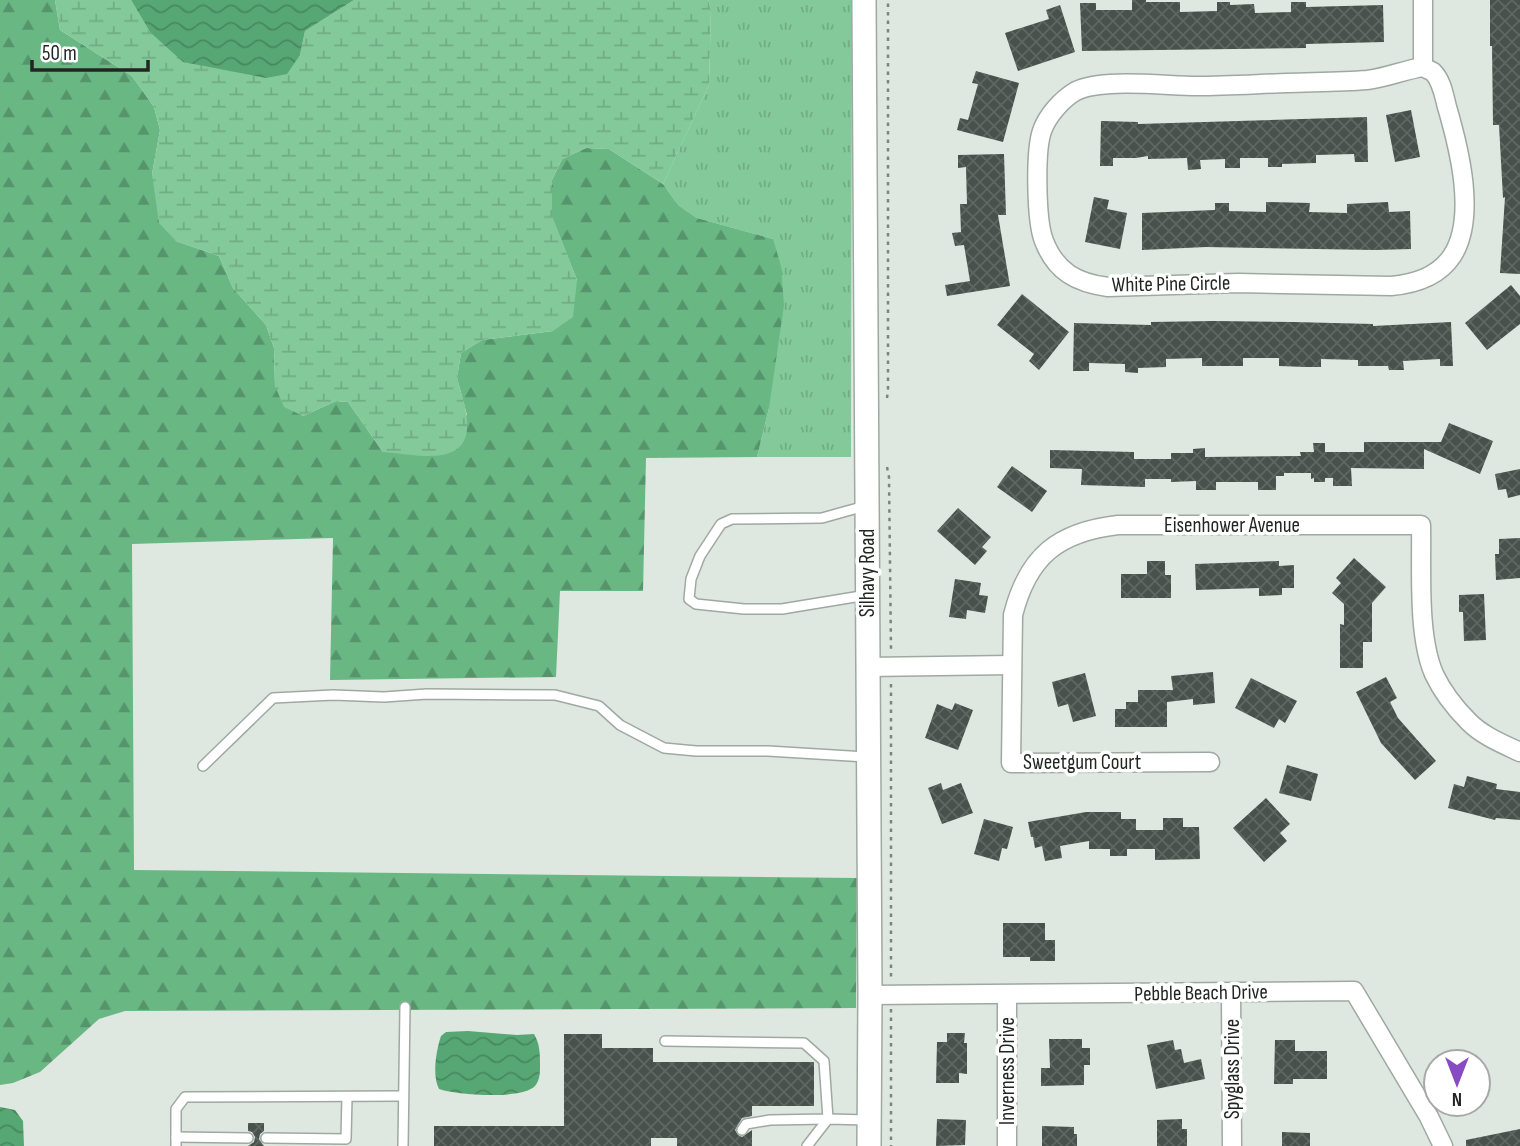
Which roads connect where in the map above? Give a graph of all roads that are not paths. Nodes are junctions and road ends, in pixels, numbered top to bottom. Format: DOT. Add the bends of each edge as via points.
graph roads {
  1 [pos="864,0"];
  2 [pos="1423,0"];
  3 [pos="1423,67"];
  4 [pos="866,506"];
  5 [pos="867,595"];
  6 [pos="1011,665"];
  7 [pos="868,667"];
  8 [pos="1520,752"];
  9 [pos="868,757"];
  10 [pos="1210,762"];
  11 [pos="203,766"];
  12 [pos="1231,993"];
  13 [pos="881,995"];
  14 [pos="1007,995"];
  15 [pos="405,1007"];
  16 [pos="665,1041"];
  17 [pos="402,1096"];
  18 [pos="347,1097"];
  19 [pos="828,1119"];
  20 [pos="869,1120"];
  21 [pos="742,1130"];
  22 [pos="248,1138"];
  23 [pos="266,1138"];
  24 [pos="176,1142"];
  25 [pos="346,1143"];
  26 [pos="403,1146"];
  27 [pos="807,1146"];
  28 [pos="869,1146"];
  29 [pos="1007,1146"];
  30 [pos="1232,1146"];
  31 [pos="1443,1146"];
  1 -- 4 [label="street, Silhavy Road"];
  2 -- 3 [label="street"];
  3 -- 3 [label="street, White Pine Circle" via="1440,83 1455,134 1464,193 1459,243 1450,258 1423,280 1391,286 1238,283 1108,287 1073,278 1048,250 1038,214 1039,145 1053,112 1077,91 1111,84 1369,80"];
  4 -- 5 [label="street, Silhavy Road"];
  4 -- 5 [label="lane" via="822,518 732,519 721,524 700,556 689,598 696,604 782,609"];
  5 -- 7 [label="street, Silhavy Road"];
  6 -- 7 [label="street"];
  6 -- 8 [label="street, Eisenhower Avenue" via="1017,596 1038,561 1075,534 1118,525 1421,525 1425,645 1434,675 1470,724"];
  6 -- 10 [label="street, Sweetgum Court" via="1011,763"];
  7 -- 9 [label="street, Silhavy Road"];
  9 -- 11 [label="lane" via="664,748 620,725 598,706 555,695 333,695 273,698"];
  9 -- 13 [label="street, Silhavy Road"];
  12 -- 14 [label="street, Pebble Beach Drive"];
  12 -- 30 [label="street, Spyglass Drive"];
  12 -- 31 [label="street, Pebble Beach Drive" via="1354,991"];
  13 -- 14 [label="street, Pebble Beach Drive"];
  13 -- 20 [label="street, Silhavy Road"];
  14 -- 29 [label="street, Inverness Drive"];
  15 -- 17 [label="lane"];
  16 -- 19 [label="lane" via="804,1043 824,1061"];
  17 -- 18 [label="lane"];
  17 -- 26 [label="lane"];
  18 -- 24 [label="lane" via="185,1097 176,1109"];
  18 -- 25 [label="lane"];
  19 -- 20 [label="lane"];
  19 -- 21 [label="lane" via="770,1120 746,1124"];
  19 -- 27 [label="lane"];
  20 -- 28 [label="street, Silhavy Road"];
  22 -- 24 [label="lane"];
  23 -- 25 [label="lane"];
}
